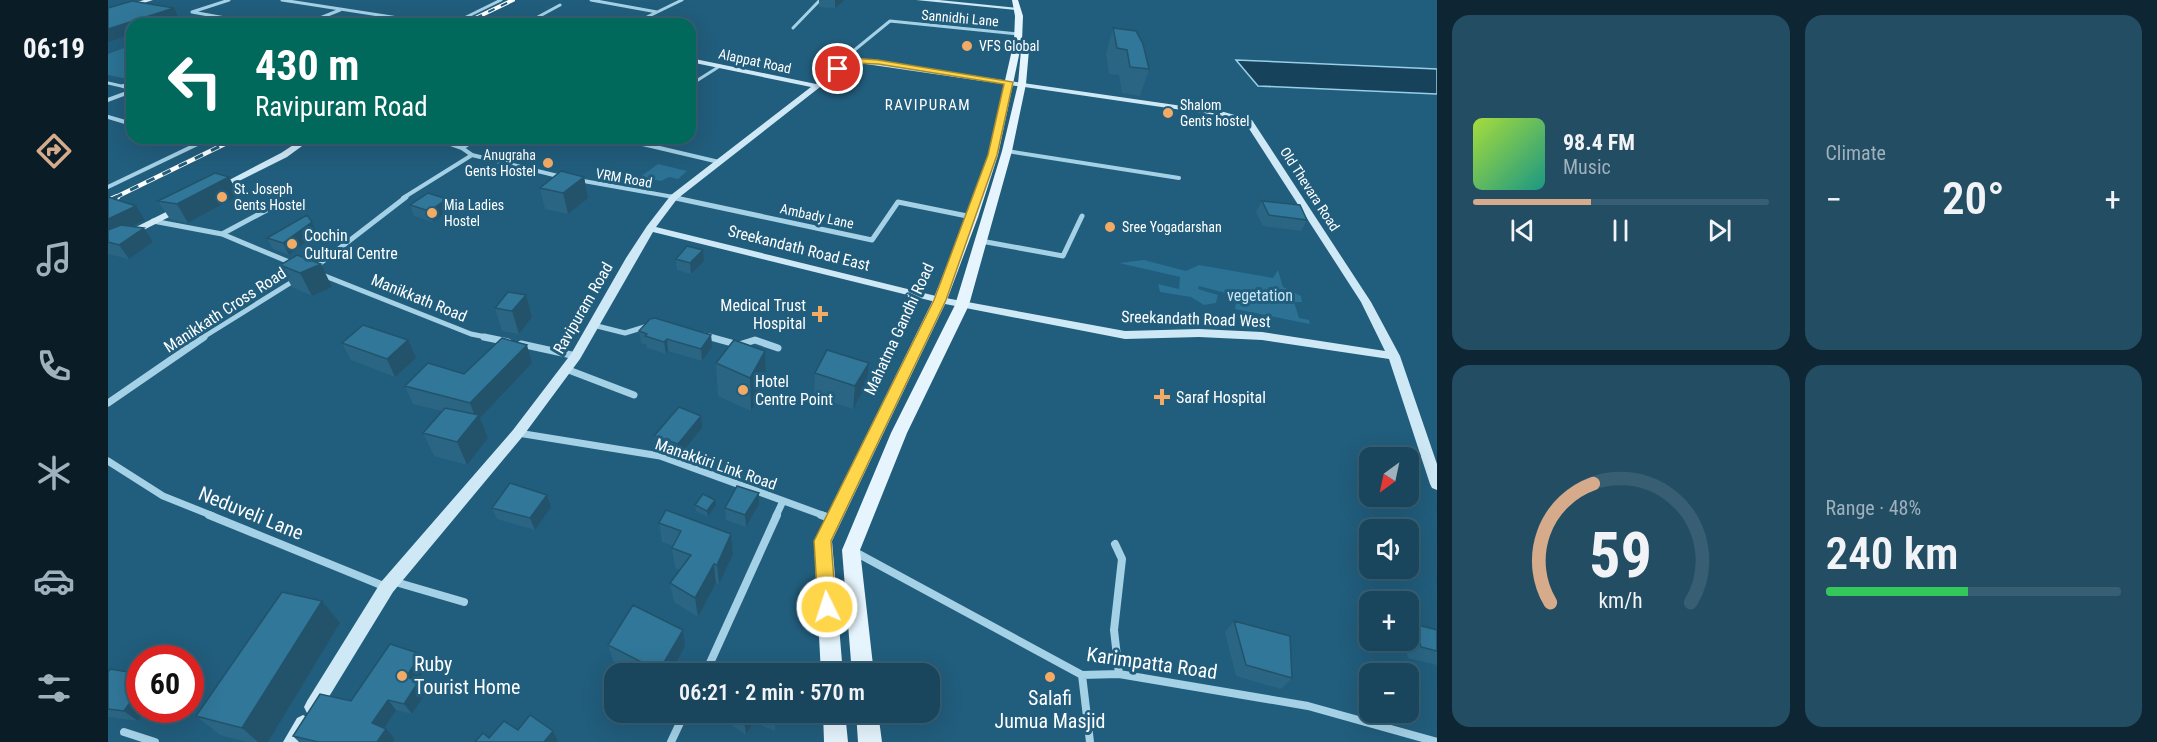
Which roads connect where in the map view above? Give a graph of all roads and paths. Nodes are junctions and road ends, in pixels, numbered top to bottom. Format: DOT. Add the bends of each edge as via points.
graph roads {
  1 [pos="138,0"];
  2 [pos="150,0"];
  3 [pos="229,0"];
  4 [pos="282,0"];
  5 [pos="501,0"];
  6 [pos="591,0"];
  7 [pos="682,0"];
  8 [pos="820,0"];
  9 [pos="919,0"];
  10 [pos="1023,0"];
  11 [pos="1016,4"];
  12 [pos="560,5"];
  13 [pos="341,10"];
  14 [pos="108,11"];
  15 [pos="657,12"];
  16 [pos="226,18"];
  17 [pos="320,18"];
  18 [pos="396,18"];
  19 [pos="464,18"];
  20 [pos="536,18"];
  21 [pos="648,18"];
  22 [pos="793,28"];
  23 [pos="1019,34"];
  24 [pos="851,60"];
  25 [pos="696,61"];
  26 [pos="720,66"];
  27 [pos="696,81"];
  28 [pos="108,82"];
  29 [pos="1009,82"];
  30 [pos="1022,84"];
  31 [pos="815,86"];
  32 [pos="126,88"];
  33 [pos="126,92"];
  34 [pos="108,100"];
  35 [pos="108,117"];
  36 [pos="126,122"];
  37 [pos="198,144"];
  38 [pos="300,144"];
  39 [pos="451,144"];
  40 [pos="468,144"];
  41 [pos="642,144"];
  42 [pos="462,148"];
  43 [pos="1007,151"];
  44 [pos="472,154"];
  45 [pos="719,162"];
  46 [pos="1179,178"];
  47 [pos="108,187"];
  48 [pos="213,191"];
  49 [pos="674,197"];
  50 [pos="193,201"];
  51 [pos="278,204"];
  52 [pos="1082,216"];
  53 [pos="972,217"];
  54 [pos="153,221"];
  55 [pos="650,228"];
  56 [pos="222,234"];
  57 [pos="981,241"];
  58 [pos="108,245"];
  59 [pos="299,266"];
  60 [pos="310,271"];
  61 [pos="300,276"];
  62 [pos="940,300"];
  63 [pos="962,305"];
  64 [pos="660,324"];
  65 [pos="593,325"];
  66 [pos="699,334"];
  67 [pos="778,348"];
  68 [pos="576,356"];
  69 [pos="1394,356"];
  70 [pos="566,369"];
  71 [pos="634,395"];
  72 [pos="108,403"];
  73 [pos="518,433"];
  74 [pos="108,461"];
  75 [pos="1437,484"];
  76 [pos="783,501"];
  77 [pos="832,520"];
  78 [pos="1115,544"];
  79 [pos="851,550"];
  80 [pos="389,584"];
  81 [pos="464,602"];
  82 [pos="710,663"];
  83 [pos="831,663"];
  84 [pos="862,663"];
  85 [pos="1119,674"];
  86 [pos="1082,675"];
  87 [pos="680,723"];
  88 [pos="835,723"];
  89 [pos="868,723"];
  90 [pos="124,732"];
  91 [pos="154,742"];
  92 [pos="292,742"];
  93 [pos="671,742"];
  94 [pos="836,742"];
  95 [pos="870,742"];
  96 [pos="1090,742"];
  97 [pos="1437,742"];
  1 -- 14 [label="street"];
  2 -- 14 [label="street"];
  3 -- 16 [label="street" via="192,12"];
  4 -- 13 [label="street"];
  5 -- 19 [label="street"];
  6 -- 15 [label="street"];
  7 -- 15 [label="street"];
  8 -- 22 [label="street"];
  9 -- 11 [label="street"];
  10 -- 30 [label="main road" via="1028,17"];
  11 -- 23 [label="main road, Mahatma Gandhi Road"];
  12 -- 20 [label="street"];
  13 -- 17 [label="street"];
  13 -- 18 [label="street"];
  15 -- 21 [label="street"];
  23 -- 24 [label="street, Sannidhi Lane" via="890,21 846,57"];
  23 -- 29 [label="main road, Mahatma Gandhi Road"];
  24 -- 29 [label="street"];
  24 -- 31 [label="street, Ravipuram Road"];
  25 -- 26 [label="street, Alappat Road"];
  26 -- 27 [label="street"];
  26 -- 31 [label="street, Alappat Road"];
  28 -- 32 [label="street"];
  29 -- 30 [label="street, Old Thevara Road"];
  29 -- 53 [label="main road, Mahatma Gandhi Road" via="993,155"];
  30 -- 43 [label="main road"];
  30 -- 69 [label="street, Old Thevara Road" via="1224,114 1249,122 1366,302"];
  31 -- 45 [label="street, Ravipuram Road"];
  33 -- 34 [label="street"];
  35 -- 36 [label="street"];
  37 -- 47 [label="street"];
  38 -- 48 [label="street"];
  39 -- 42 [label="street, VRM Road"];
  40 -- 42 [label="street"];
  41 -- 45 [label="street"];
  42 -- 44 [label="street, VRM Road"];
  43 -- 46 [label="street"];
  43 -- 57 [label="main road"];
  44 -- 49 [label="street, VRM Road" via="549,175"];
  44 -- 60 [label="street, Manikkath Cross Road" via="400,200"];
  45 -- 49 [label="street, Ravipuram Road"];
  49 -- 53 [label="street, Ambady Lane" via="872,240 898,202"];
  49 -- 55 [label="street, Ravipuram Road"];
  50 -- 54 [label="street"];
  51 -- 56 [label="street"];
  52 -- 57 [label="street" via="1063,256"];
  53 -- 62 [label="main road, Mahatma Gandhi Road"];
  54 -- 56 [label="street"];
  54 -- 58 [label="street"];
  55 -- 62 [label="street, Sreekandath Road East"];
  55 -- 65 [label="street, Ravipuram Road"];
  56 -- 59 [label="street"];
  57 -- 63 [label="main road"];
  60 -- 68 [label="street, Manikkath Road" via="471,334"];
  61 -- 72 [label="street, Manikkath Cross Road"];
  62 -- 63 [label="street, Sreekandath Road East"];
  62 -- 77 [label="main road, Mahatma Gandhi Road"];
  63 -- 69 [label="street, Sreekandath Road West" via="1125,335 1262,336"];
  63 -- 79 [label="main road" via="899,433"];
  64 -- 65 [label="street" via="626,333"];
  65 -- 68 [label="street, Ravipuram Road"];
  66 -- 67 [label="street" via="739,345 755,340"];
  68 -- 70 [label="street, Ravipuram Road"];
  69 -- 75 [label="street, Old Thevara Road"];
  70 -- 71 [label="street"];
  70 -- 73 [label="street, Ravipuram Road"];
  73 -- 76 [label="street, Manakkiri Link Road" via="660,456"];
  73 -- 80 [label="street, Ravipuram Road"];
  74 -- 80 [label="street, Neduveli Lane" via="163,496"];
  76 -- 77 [label="street, Manakkiri Link Road"];
  76 -- 82 [label="street"];
  77 -- 83 [label="main road, Mahatma Gandhi Road" via="823,541"];
  78 -- 85 [label="street" via="1122,559 1114,630"];
  79 -- 84 [label="main road"];
  79 -- 86 [label="street, Karimpatta Road"];
  80 -- 81 [label="street, Neduveli Lane"];
  80 -- 92 [label="street, Ravipuram Road"];
  85 -- 86 [label="street, Karimpatta Road"];
  85 -- 97 [label="street, Karimpatta Road" via="1308,706"];
  86 -- 96 [label="street"];
  87 -- 93 [label="street"];
  88 -- 94 [label="main road"];
  89 -- 95 [label="main road"];
  90 -- 91 [label="street"];
}
